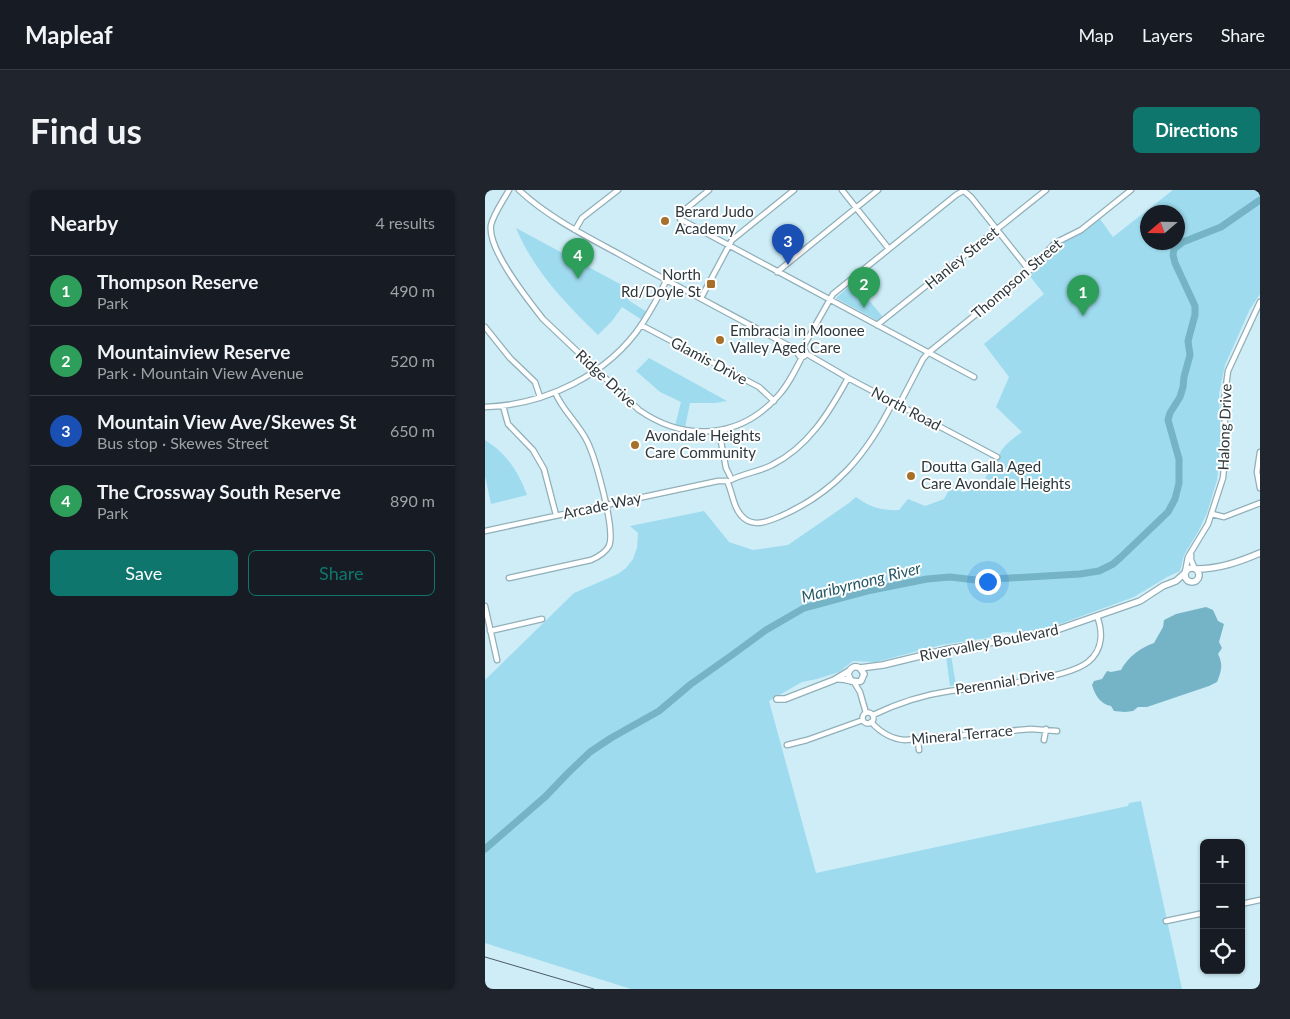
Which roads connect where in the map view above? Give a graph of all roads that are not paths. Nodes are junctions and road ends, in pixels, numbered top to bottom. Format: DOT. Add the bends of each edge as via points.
graph roads {
  1 [pos="509,190"];
  2 [pos="519,190"];
  3 [pos="618,190"];
  4 [pos="709,190"];
  5 [pos="794,190"];
  6 [pos="842,190"];
  7 [pos="878,190"];
  8 [pos="964,190"];
  9 [pos="1046,190"];
  10 [pos="1131,190"];
  11 [pos="856,208"];
  12 [pos="485,230"];
  13 [pos="491,230"];
  14 [pos="575,230"];
  15 [pos="997,230"];
  16 [pos="729,246"];
  17 [pos="889,249"];
  18 [pos="1029,270"];
  19 [pos="777,272"];
  20 [pos="666,281"];
  21 [pos="701,298"];
  22 [pos="829,299"];
  23 [pos="1260,302"];
  24 [pos="877,325"];
  25 [pos="641,326"];
  26 [pos="485,327"];
  27 [pos="803,353"];
  28 [pos="928,353"];
  29 [pos="596,370"];
  30 [pos="974,377"];
  31 [pos="848,378"];
  32 [pos="555,392"];
  33 [pos="540,398"];
  34 [pos="774,400"];
  35 [pos="893,402"];
  36 [pos="899,404"];
  37 [pos="485,406"];
  38 [pos="503,406"];
  39 [pos="719,431"];
  40 [pos="1260,452"];
  41 [pos="997,457"];
  42 [pos="729,479"];
  43 [pos="1260,488"];
  44 [pos="1260,502"];
  45 [pos="605,505"];
  46 [pos="1212,514"];
  47 [pos="556,516"];
  48 [pos="485,531"];
  49 [pos="1191,553"];
  50 [pos="1260,553"];
  51 [pos="1196,569"];
  52 [pos="1212,569"];
  53 [pos="1185,573"];
  54 [pos="509,578"];
  55 [pos="1198,578"];
  56 [pos="1176,580"];
  57 [pos="1190,582"];
  58 [pos="485,606"];
  59 [pos="1097,616"];
  60 [pos="542,619"];
  61 [pos="490,631"];
  62 [pos="497,660"];
  63 [pos="883,666"];
  64 [pos="860,668"];
  65 [pos="849,671"];
  66 [pos="863,678"];
  67 [pos="834,680"];
  68 [pos="852,681"];
  69 [pos="862,698"];
  70 [pos="777,699"];
  71 [pos="866,713"];
  72 [pos="873,715"];
  73 [pos="863,720"];
  74 [pos="871,722"];
  75 [pos="1046,729"];
  76 [pos="1057,731"];
  77 [pos="918,740"];
  78 [pos="1044,740"];
  79 [pos="787,745"];
  80 [pos="919,750"];
  81 [pos="1260,900"];
  82 [pos="1245,903"];
  83 [pos="1200,913"];
  84 [pos="1166,921"];
  1 -- 13 [label="street" via="494,217"];
  2 -- 14 [label="street, North Road"];
  3 -- 14 [label="street" via="582,218"];
  4 -- 16 [label="street" via="679,217"];
  5 -- 16 [label="street" via="737,235"];
  6 -- 11 [label="street"];
  7 -- 11 [label="street"];
  8 -- 15 [label="street"];
  8 -- 17 [label="street"];
  9 -- 15 [label="street, Hanley Street"];
  10 -- 18 [label="street, Thompson Street" via="1081,230 1055,243"];
  11 -- 17 [label="street"];
  11 -- 19 [label="street"];
  12 -- 13 [label="street"];
  13 -- 29 [label="street, Ridge Drive" via="497,252 529,303"];
  14 -- 20 [label="street, North Road"];
  15 -- 18 [label="street"];
  15 -- 24 [label="street, Hanley Street"];
  16 -- 19 [label="street"];
  16 -- 21 [label="street"];
  17 -- 22 [label="street"];
  18 -- 28 [label="street, Thompson Street"];
  19 -- 22 [label="street"];
  20 -- 21 [label="street, North Road"];
  20 -- 25 [label="street"];
  21 -- 27 [label="street, North Road"];
  22 -- 24 [label="street"];
  22 -- 27 [label="street, Ridge Drive"];
  23 -- 46 [label="street, Halong Drive" via="1228,370 1224,401 1226,460"];
  24 -- 28 [label="street"];
  25 -- 29 [label="street"];
  25 -- 34 [label="street, Glamis Drive" via="759,387"];
  26 -- 33 [label="street" via="535,382"];
  27 -- 31 [label="street, North Road"];
  27 -- 34 [label="street, Ridge Drive" via="785,388"];
  28 -- 30 [label="street"];
  28 -- 36 [label="street, Thompson Street"];
  29 -- 32 [label="street"];
  29 -- 39 [label="street, Ridge Drive" via="639,410 655,420 682,429"];
  31 -- 35 [label="street, North Road"];
  31 -- 42 [label="street, Arcade Way" via="825,418 790,454 771,466"];
  32 -- 33 [label="street"];
  32 -- 45 [label="street" via="587,440"];
  33 -- 38 [label="street"];
  34 -- 39 [label="street, Ridge Drive" via="753,417"];
  35 -- 36 [label="street, North Road"];
  35 -- 42 [label="street" via="879,430 856,461 835,482 800,507 763,522 751,522 739,514"];
  36 -- 41 [label="street, North Road"];
  37 -- 38 [label="street"];
  38 -- 47 [label="street" via="507,422 533,450 544,469"];
  39 -- 42 [label="street"];
  40 -- 43 [label="street" via="1257,472"];
  42 -- 45 [label="street, Arcade Way"];
  44 -- 46 [label="street" via="1224,517"];
  45 -- 47 [label="street, Arcade Way"];
  45 -- 54 [label="street" via="611,536 602,554 591,560"];
  46 -- 49 [label="street, Halong Drive"];
  47 -- 48 [label="street, Arcade Way"];
  49 -- 51 [label="street"];
  49 -- 53 [label="street, Halong Drive"];
  50 -- 52 [label="street"];
  51 -- 52 [label="street"];
  51 -- 53 [label="street" via="1189,568"];
  51 -- 55 [label="street"];
  52 -- 55 [label="street"];
  53 -- 56 [label="street, Rivervalley Boulevard"];
  53 -- 57 [label="street" via="1186,580"];
  55 -- 57 [label="street"];
  56 -- 57 [label="street"];
  56 -- 59 [label="street, Rivervalley Boulevard" via="1140,600"];
  58 -- 61 [label="street"];
  59 -- 63 [label="street, Rivervalley Boulevard" via="1045,634 949,649"];
  59 -- 72 [label="street, Perennial Drive" via="1101,630 1099,646 1091,660 1079,667 1042,678 909,699"];
  60 -- 61 [label="street"];
  61 -- 62 [label="street"];
  63 -- 64 [label="street, Rivervalley Boulevard"];
  63 -- 66 [label="street, Rivervalley Boulevard"];
  64 -- 65 [label="street" via="852,667"];
  64 -- 66 [label="street"];
  65 -- 67 [label="street"];
  65 -- 68 [label="street" via="848,677"];
  66 -- 68 [label="street" via="858,682"];
  66 -- 69 [label="street"];
  67 -- 68 [label="street"];
  67 -- 70 [label="street" via="785,699"];
  68 -- 69 [label="street" via="858,686"];
  69 -- 71 [label="street"];
  71 -- 72 [label="street"];
  71 -- 73 [label="street"];
  72 -- 74 [label="street"];
  73 -- 74 [label="street"];
  73 -- 79 [label="street"];
  74 -- 77 [label="street, Mineral Terrace" via="896,739"];
  75 -- 76 [label="street, Mineral Terrace"];
  75 -- 77 [label="street, Mineral Terrace"];
  75 -- 78 [label="street"];
  77 -- 80 [label="street"];
  81 -- 82 [label="street"];
  83 -- 84 [label="street"];
}
